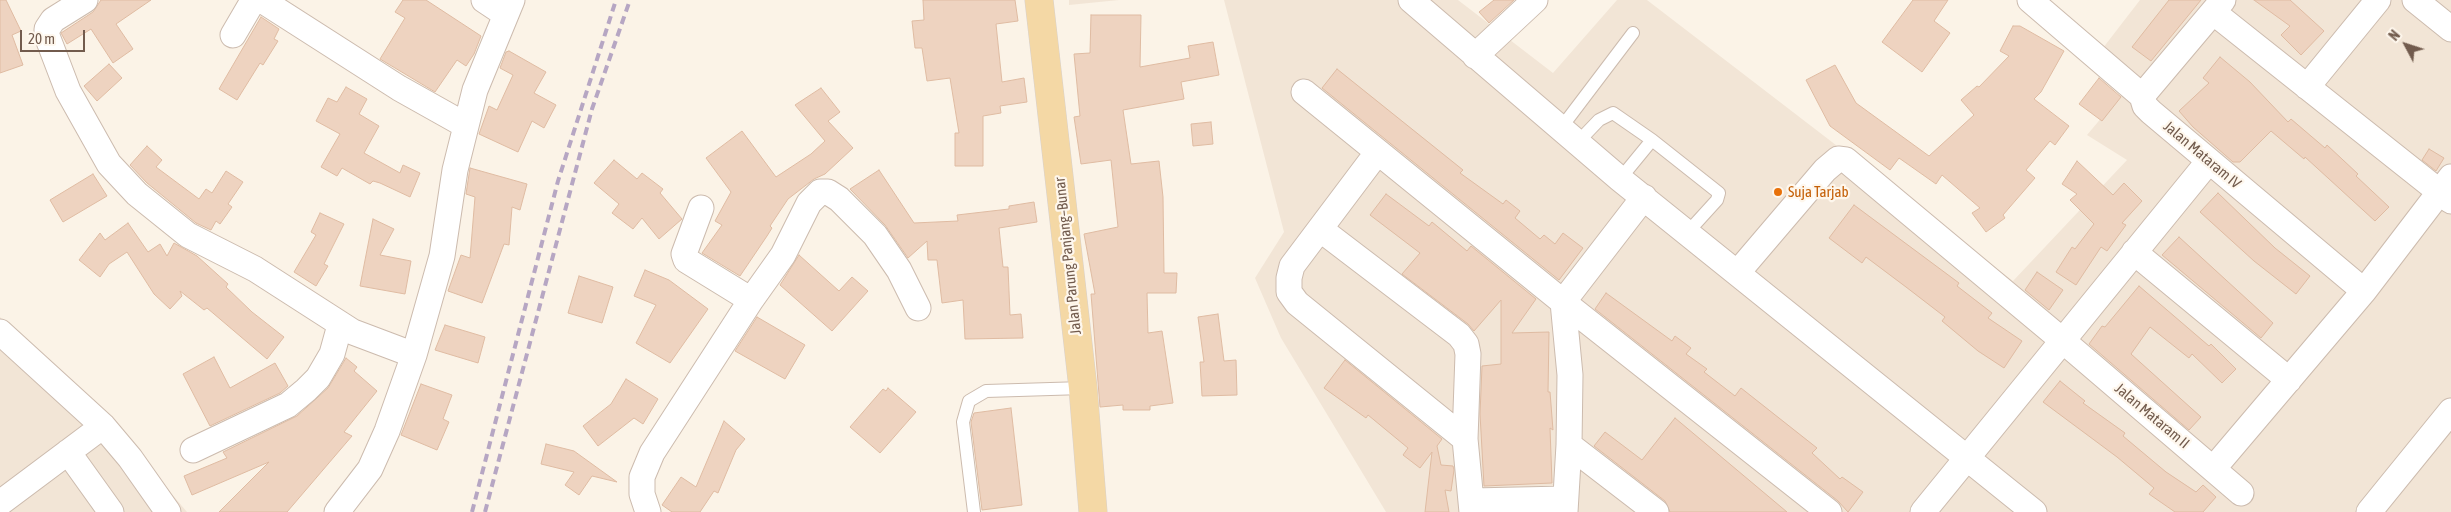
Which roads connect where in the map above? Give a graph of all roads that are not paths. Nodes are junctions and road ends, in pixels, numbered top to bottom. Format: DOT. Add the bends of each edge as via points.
graph roads {
  1 [pos="85,0"];
  2 [pos="484,0"];
  3 [pos="1039,0"];
  4 [pos="1411,0"];
  5 [pos="1534,0"];
  6 [pos="2030,0"];
  7 [pos="2378,0"];
  8 [pos="2415,0"];
  9 [pos="2218,6"];
  10 [pos="509,7"];
  11 [pos="2451,29"];
  12 [pos="1633,34"];
  13 [pos="234,35"];
  14 [pos="1475,56"];
  15 [pos="2307,87"];
  16 [pos="1304,92"];
  17 [pos="2142,96"];
  18 [pos="465,125"];
  19 [pos="1570,135"];
  20 [pos="1652,140"];
  21 [pos="1377,153"];
  22 [pos="2209,161"];
  23 [pos="1620,179"];
  24 [pos="2447,190"];
  25 [pos="1644,197"];
  26 [pos="700,208"];
  27 [pos="1320,229"];
  28 [pos="1687,233"];
  29 [pos="2134,252"];
  30 [pos="1738,272"];
  31 [pos="2364,291"];
  32 [pos="751,300"];
  33 [pos="1563,302"];
  34 [pos="918,308"];
  35 [pos="340,324"];
  36 [pos="0,332"];
  37 [pos="2062,340"];
  38 [pos="414,355"];
  39 [pos="2290,380"];
  40 [pos="1083,388"];
  41 [pos="2451,411"];
  42 [pos="103,426"];
  43 [pos="1465,439"];
  44 [pos="1569,446"];
  45 [pos="193,450"];
  46 [pos="68,452"];
  47 [pos="1966,458"];
  48 [pos="2213,468"];
  49 [pos="2240,493"];
  50 [pos="0,503"];
  51 [pos="1565,506"];
  52 [pos="1472,507"];
  53 [pos="111,512"];
  54 [pos="168,512"];
  55 [pos="337,512"];
  56 [pos="648,512"];
  57 [pos="974,512"];
  58 [pos="1093,512"];
  59 [pos="1656,512"];
  60 [pos="1829,512"];
  61 [pos="1922,512"];
  62 [pos="2034,512"];
  63 [pos="2369,512"];
  1 -- 35 [label="street" via="53,20 47,36 68,91 109,164 169,222 255,269"];
  2 -- 10 [label="street"];
  3 -- 40 [label="main road, Jalan Parung Panjang–Bunar"];
  4 -- 14 [label="street"];
  5 -- 14 [label="street"];
  6 -- 17 [label="street, Jalan Mataram IV"];
  7 -- 15 [label="street"];
  8 -- 11 [label="street"];
  9 -- 15 [label="street"];
  9 -- 17 [label="street"];
  10 -- 18 [label="street" via="475,90"];
  12 -- 19 [label="lane"];
  13 -- 18 [label="street" via="250,6 255,1 263,1 398,88"];
  14 -- 19 [label="street"];
  15 -- 24 [label="street"];
  16 -- 21 [label="street"];
  17 -- 22 [label="street, Jalan Mataram IV" via="2150,112"];
  18 -- 38 [label="street" via="442,256"];
  19 -- 20 [label="lane" via="1613,113"];
  19 -- 23 [label="street"];
  20 -- 23 [label="lane"];
  20 -- 28 [label="lane" via="1719,192 1718,200"];
  21 -- 27 [label="street"];
  21 -- 33 [label="street"];
  22 -- 29 [label="street"];
  22 -- 31 [label="street, Jalan Mataram IV"];
  23 -- 25 [label="street"];
  24 -- 31 [label="street"];
  25 -- 28 [label="street"];
  25 -- 33 [label="street"];
  26 -- 32 [label="street" via="684,254 686,260"];
  27 -- 43 [label="street" via="1459,335 1466,344"];
  27 -- 43 [label="street" via="1290,272 1289,292 1297,304"];
  28 -- 30 [label="street"];
  29 -- 37 [label="street"];
  29 -- 39 [label="street"];
  30 -- 37 [label="street, Jalan Mataram II" via="1824,170 1838,159 1846,160"];
  30 -- 47 [label="street"];
  31 -- 39 [label="street"];
  32 -- 34 [label="street" via="783,255 809,203 820,192 828,192 875,235 899,270"];
  32 -- 56 [label="street" via="652,452 642,477 642,494"];
  33 -- 44 [label="street" via="1570,375"];
  33 -- 60 [label="street"];
  35 -- 38 [label="street"];
  35 -- 45 [label="street" via="332,354 318,378 306,390 288,405"];
  36 -- 42 [label="street"];
  37 -- 47 [label="street"];
  37 -- 48 [label="street, Jalan Mataram II"];
  38 -- 55 [label="street" via="370,469"];
  39 -- 48 [label="street"];
  40 -- 57 [label="lane" via="986,391 969,400 963,422"];
  40 -- 58 [label="main road, Jalan Parung Panjang–Bunar"];
  41 -- 63 [label="street"];
  42 -- 46 [label="street"];
  42 -- 54 [label="street"];
  43 -- 52 [label="street"];
  44 -- 51 [label="street"];
  44 -- 59 [label="street"];
  46 -- 50 [label="street"];
  46 -- 53 [label="street"];
  47 -- 61 [label="street"];
  47 -- 62 [label="street"];
  48 -- 49 [label="street, Jalan Mataram II"];
  51 -- 52 [label="street"];
}
